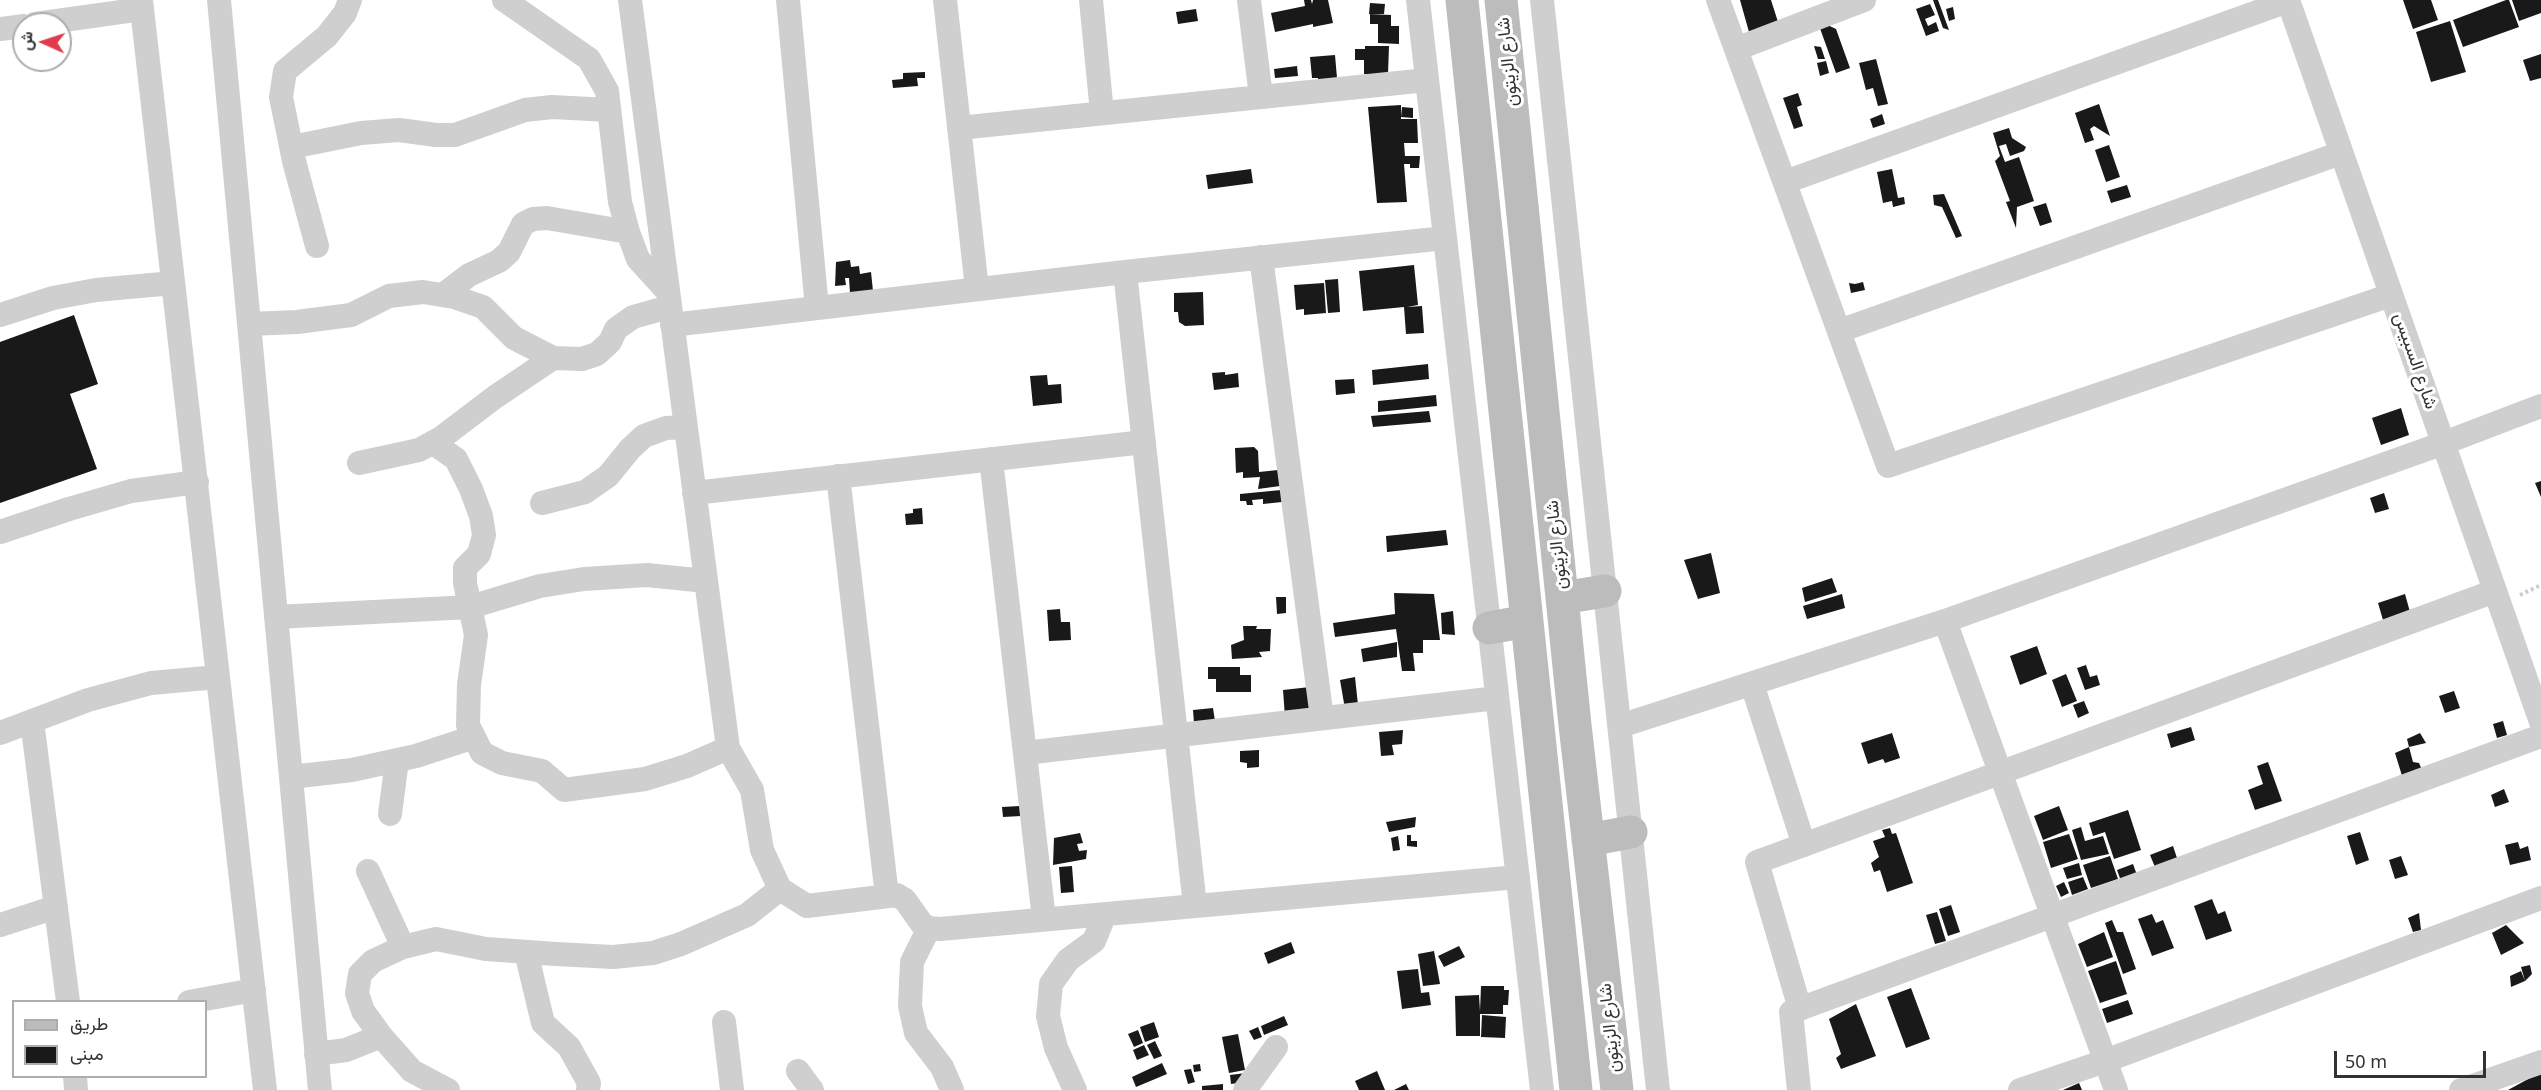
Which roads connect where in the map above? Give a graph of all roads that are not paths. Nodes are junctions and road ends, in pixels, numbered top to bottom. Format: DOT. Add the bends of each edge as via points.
graph roads {
  1 [pos="219,0"];
  2 [pos="350,0"];
  3 [pos="504,0"];
  4 [pos="630,0"];
  5 [pos="788,0"];
  6 [pos="945,0"];
  7 [pos="1091,0"];
  8 [pos="1249,0"];
  9 [pos="1418,0"];
  10 [pos="1462,0"];
  11 [pos="1501,0"];
  12 [pos="1542,0"];
  13 [pos="1718,0"];
  14 [pos="1864,0"];
  15 [pos="2288,1"];
  16 [pos="141,4"];
  17 [pos="72,17"];
  18 [pos="1736,49"];
  19 [pos="1427,80"];
  20 [pos="1261,97"];
  21 [pos="609,110"];
  22 [pos="1102,113"];
  23 [pos="959,128"];
  24 [pos="292,147"];
  25 [pos="2342,153"];
  26 [pos="1785,182"];
  27 [pos="1522,189"];
  28 [pos="1484,198"];
  29 [pos="628,232"];
  30 [pos="1444,238"];
  31 [pos="317,246"];
  32 [pos="1261,258"];
  33 [pos="1125,272"];
  34 [pos="1530,280"];
  35 [pos="173,283"];
  36 [pos="1491,283"];
  37 [pos="977,289"];
  38 [pos="443,295"];
  39 [pos="2391,295"];
  40 [pos="669,307"];
  41 [pos="817,308"];
  42 [pos="0,315"];
  43 [pos="249,324"];
  44 [pos="1839,331"];
  45 [pos="553,358"];
  46 [pos="2541,406"];
  47 [pos="685,427"];
  48 [pos="433,442"];
  49 [pos="1144,442"];
  50 [pos="2444,443"];
  51 [pos="991,459"];
  52 [pos="359,463"];
  53 [pos="838,476"];
  54 [pos="197,482"];
  55 [pos="694,493"];
  56 [pos="542,503"];
  57 [pos="0,532"];
  58 [pos="706,581"];
  59 [pos="1605,591"];
  60 [pos="2495,591"];
  61 [pos="1562,598"];
  62 [pos="470,607"];
  63 [pos="276,617"];
  64 [pos="1527,621"];
  65 [pos="1945,621"];
  66 [pos="1489,628"];
  67 [pos="218,677"];
  68 [pos="1752,684"];
  69 [pos="1497,698"];
  70 [pos="1322,718"];
  71 [pos="32,721"];
  72 [pos="2541,722"];
  73 [pos="1620,726"];
  74 [pos="0,733"];
  75 [pos="1176,735"];
  76 [pos="474,736"];
  77 [pos="2541,736"];
  78 [pos="728,748"];
  79 [pos="1025,753"];
  80 [pos="397,760"];
  81 [pos="2000,773"];
  82 [pos="291,777"];
  83 [pos="390,814"];
  84 [pos="1631,832"];
  85 [pos="1588,840"];
  86 [pos="1804,845"];
  87 [pos="368,871"];
  88 [pos="1518,877"];
  89 [pos="780,889"];
  90 [pos="887,896"];
  91 [pos="2541,898"];
  92 [pos="1195,906"];
  93 [pos="56,907"];
  94 [pos="1105,914"];
  95 [pos="2051,915"];
  96 [pos="1044,919"];
  97 [pos="0,925"];
  98 [pos="929,928"];
  99 [pos="403,947"];
  100 [pos="526,952"];
  101 [pos="254,990"];
  102 [pos="68,1000"];
  103 [pos="200,1000"];
  104 [pos="1800,1009"];
  105 [pos="724,1022"];
  106 [pos="381,1036"];
  107 [pos="1276,1047"];
  108 [pos="316,1054"];
  109 [pos="2105,1061"];
  110 [pos="2541,1062"];
  111 [pos="798,1071"];
  112 [pos="265,1090"];
  113 [pos="320,1090"];
  114 [pos="448,1090"];
  115 [pos="588,1090"];
  116 [pos="732,1090"];
  117 [pos="812,1090"];
  118 [pos="952,1090"];
  119 [pos="1075,1090"];
  120 [pos="1245,1090"];
  121 [pos="1542,1090"];
  122 [pos="1576,1090"];
  123 [pos="1617,1090"];
  124 [pos="1658,1090"];
  125 [pos="1799,1090"];
  126 [pos="2020,1090"];
  127 [pos="2116,1090"];
  128 [pos="2461,1090"];
  1 -- 43 [label="street"];
  2 -- 24 [label="street" via="327,36 285,71 281,97"];
  3 -- 21 [label="street" via="589,59 607,91"];
  4 -- 40 [label="street"];
  5 -- 41 [label="street"];
  6 -- 23 [label="street"];
  7 -- 22 [label="street"];
  8 -- 20 [label="street"];
  9 -- 19 [label="street"];
  10 -- 28 [label="main road, شارع الزيتون"];
  11 -- 27 [label="main road, شارع الزيتون"];
  12 -- 59 [label="street"];
  13 -- 18 [label="street"];
  14 -- 18 [label="street"];
  15 -- 25 [label="street, شارع السبيس"];
  15 -- 26 [label="street"];
  16 -- 17 [label="street"];
  16 -- 35 [label="street"];
  18 -- 26 [label="street"];
  19 -- 20 [label="street"];
  19 -- 30 [label="street"];
  20 -- 22 [label="street"];
  21 -- 24 [label="street" via="525,110 455,135 399,130"];
  21 -- 29 [label="street" via="620,202"];
  22 -- 23 [label="street"];
  23 -- 37 [label="street"];
  24 -- 31 [label="street"];
  25 -- 39 [label="street, شارع السبيس"];
  25 -- 44 [label="street"];
  26 -- 44 [label="street"];
  27 -- 28 [label="main road" via="1514,203 1506,207 1497,207"];
  27 -- 34 [label="main road, شارع الزيتون"];
  28 -- 36 [label="main road, شارع الزيتون"];
  29 -- 38 [label="street" via="533,219 523,224 509,252 499,261 469,275"];
  29 -- 40 [label="street" via="638,259"];
  30 -- 32 [label="street"];
  30 -- 66 [label="street"];
  32 -- 33 [label="street"];
  32 -- 70 [label="street"];
  33 -- 37 [label="street"];
  33 -- 49 [label="street"];
  34 -- 36 [label="main road" via="1510,272"];
  34 -- 61 [label="main road, شارع الزيتون"];
  35 -- 42 [label="street" via="96,290 53,298"];
  35 -- 54 [label="street"];
  36 -- 64 [label="main road, شارع الزيتون"];
  37 -- 41 [label="street"];
  38 -- 43 [label="street" via="423,292 389,296 351,315"];
  38 -- 45 [label="street" via="483,308 514,338"];
  39 -- 44 [label="street" via="1888,466"];
  39 -- 50 [label="street, شارع السبيس"];
  40 -- 41 [label="street"];
  40 -- 45 [label="street" via="633,317 616,328 610,342 597,354 582,359"];
  40 -- 47 [label="street"];
  43 -- 63 [label="street"];
  45 -- 48 [label="street"];
  46 -- 50 [label="street"];
  47 -- 55 [label="street"];
  47 -- 56 [label="street" via="666,428 644,436 608,476 585,492"];
  48 -- 52 [label="street" via="419,450"];
  48 -- 62 [label="street" via="456,459 481,516 484,535 479,554 465,568"];
  49 -- 51 [label="street"];
  49 -- 75 [label="street"];
  50 -- 60 [label="street, شارع السبيس"];
  50 -- 65 [label="street"];
  51 -- 53 [label="street"];
  51 -- 79 [label="street"];
  53 -- 55 [label="street"];
  53 -- 90 [label="street"];
  54 -- 57 [label="street" via="131,491"];
  54 -- 67 [label="street"];
  55 -- 58 [label="street"];
  58 -- 62 [label="street" via="647,575 584,579 540,586"];
  58 -- 78 [label="street"];
  59 -- 61 [label="main road"];
  59 -- 73 [label="street"];
  60 -- 72 [label="street, شارع السبيس"];
  60 -- 81 [label="street"];
  61 -- 85 [label="main road, شارع الزيتون"];
  62 -- 63 [label="street"];
  62 -- 76 [label="street" via="476,635 468,725"];
  63 -- 82 [label="street"];
  64 -- 66 [label="main road"];
  64 -- 122 [label="main road, شارع الزيتون"];
  65 -- 68 [label="street"];
  65 -- 81 [label="street"];
  66 -- 69 [label="street"];
  67 -- 71 [label="street" via="151,683"];
  67 -- 101 [label="street"];
  68 -- 73 [label="street"];
  68 -- 86 [label="street"];
  69 -- 70 [label="street"];
  69 -- 88 [label="street"];
  70 -- 75 [label="street"];
  71 -- 74 [label="street"];
  71 -- 93 [label="street"];
  73 -- 84 [label="street"];
  75 -- 79 [label="street"];
  75 -- 92 [label="street"];
  76 -- 78 [label="street" via="482,753 502,763 542,771 564,790 645,780"];
  76 -- 80 [label="street"];
  77 -- 95 [label="street"];
  78 -- 89 [label="street" via="752,790 762,850"];
  79 -- 96 [label="street"];
  80 -- 82 [label="street"];
  80 -- 83 [label="street"];
  81 -- 86 [label="street"];
  81 -- 95 [label="street"];
  82 -- 108 [label="street"];
  84 -- 85 [label="main road"];
  84 -- 124 [label="street"];
  85 -- 123 [label="main road, شارع الزيتون"];
  86 -- 104 [label="street" via="1757,862"];
  87 -- 99 [label="street"];
  88 -- 92 [label="street"];
  88 -- 121 [label="street"];
  89 -- 90 [label="street" via="807,906"];
  89 -- 100 [label="street" via="747,915 653,953 613,957"];
  90 -- 98 [label="street" via="905,900"];
  91 -- 109 [label="street"];
  92 -- 94 [label="street"];
  93 -- 97 [label="street"];
  93 -- 102 [label="street"];
  94 -- 96 [label="street"];
  94 -- 119 [label="street" via="1094,941 1068,960 1051,984 1048,1016 1056,1048"];
  95 -- 104 [label="street"];
  95 -- 109 [label="street"];
  96 -- 98 [label="street"];
  98 -- 118 [label="street" via="912,962 910,1006 916,1033 942,1067"];
  99 -- 100 [label="street" via="435,939"];
  99 -- 106 [label="street" via="373,962 360,974 357,993 363,1011"];
  100 -- 115 [label="street" via="543,1023 569,1047 589,1083"];
  101 -- 103 [label="street"];
  101 -- 112 [label="street"];
  104 -- 125 [label="street" via="1791,1012"];
  105 -- 116 [label="street"];
  106 -- 108 [label="street" via="346,1050"];
  106 -- 114 [label="street" via="412,1071"];
  107 -- 120 [label="street"];
  108 -- 113 [label="street"];
  109 -- 126 [label="street"];
  109 -- 127 [label="street"];
  110 -- 128 [label="street"];
  111 -- 117 [label="street"];
}
